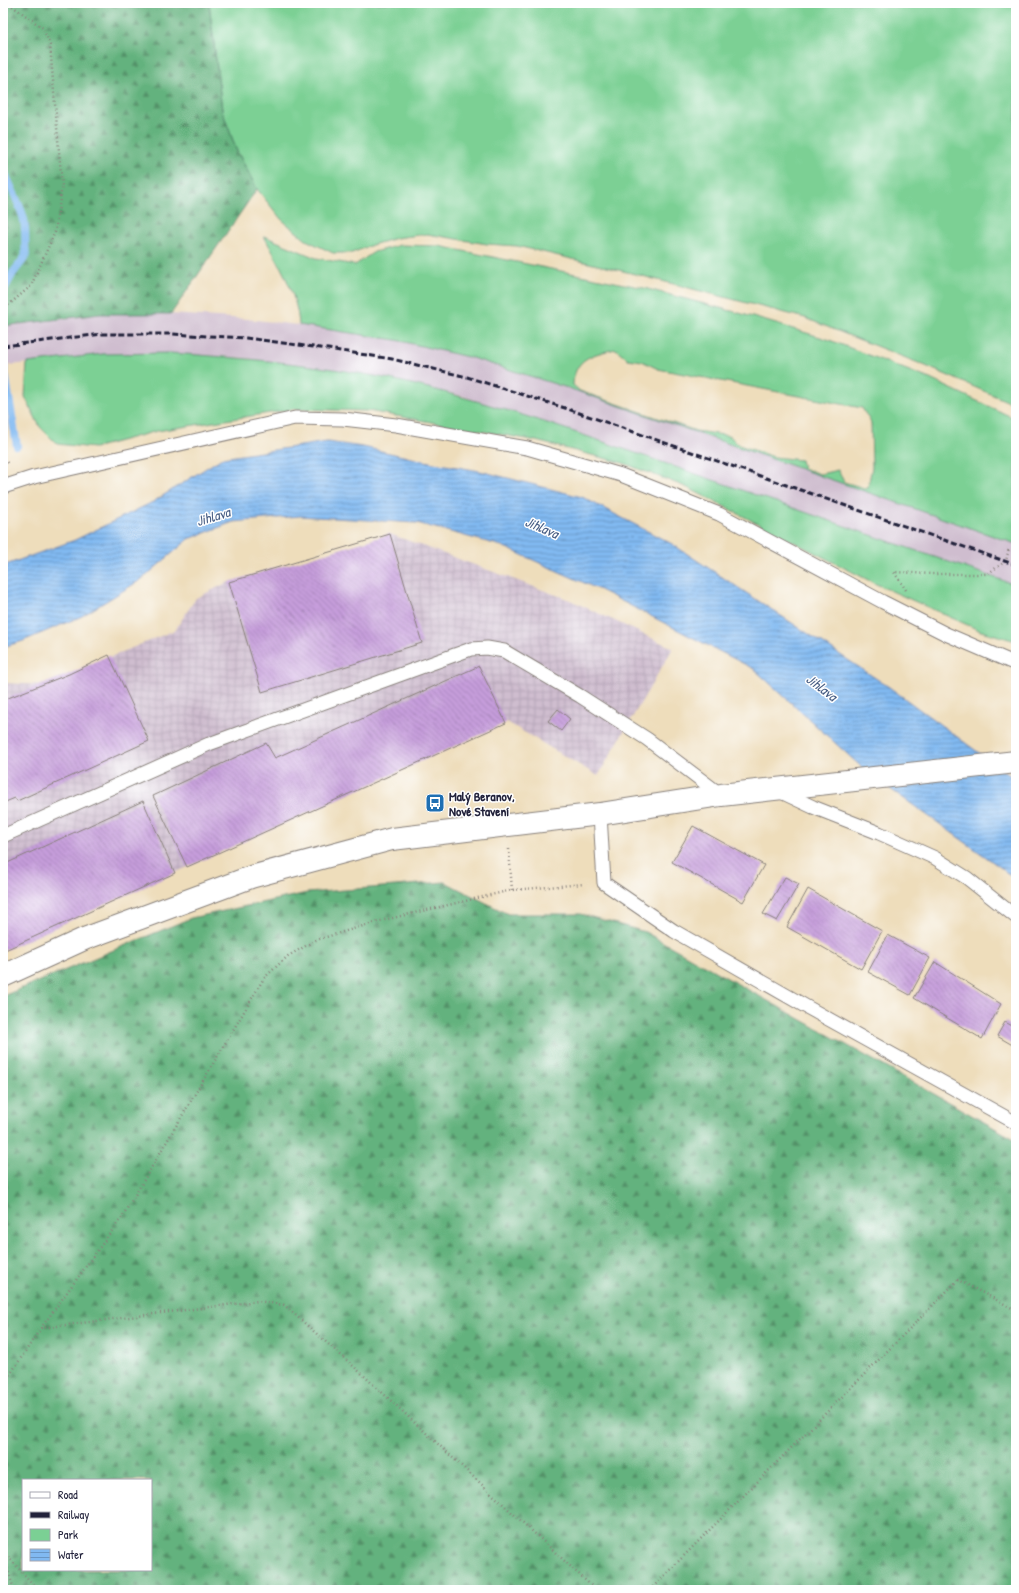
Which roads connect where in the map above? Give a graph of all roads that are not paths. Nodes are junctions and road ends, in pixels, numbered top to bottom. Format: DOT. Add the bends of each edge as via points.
graph roads {
  1 [pos="3,487"];
  2 [pos="1016,664"];
  3 [pos="1016,762"];
  4 [pos="774,788"];
  5 [pos="721,795"];
  6 [pos="600,814"];
  7 [pos="3,836"];
  8 [pos="1016,917"];
  9 [pos="3,976"];
  10 [pos="1016,1123"];
  1 -- 2 [label="lane" via="34,477 295,418 343,419 396,425 527,448 621,474 719,514 946,634"];
  3 -- 4 [label="street"];
  4 -- 5 [label="street"];
  4 -- 8 [label="lane" via="935,858 967,878"];
  5 -- 6 [label="street"];
  5 -- 7 [label="lane" via="647,739 580,696 504,651 487,648 471,649 209,744"];
  6 -- 9 [label="street" via="392,839 251,877 84,939"];
  6 -- 10 [label="lane" via="604,883 674,931"];
}
